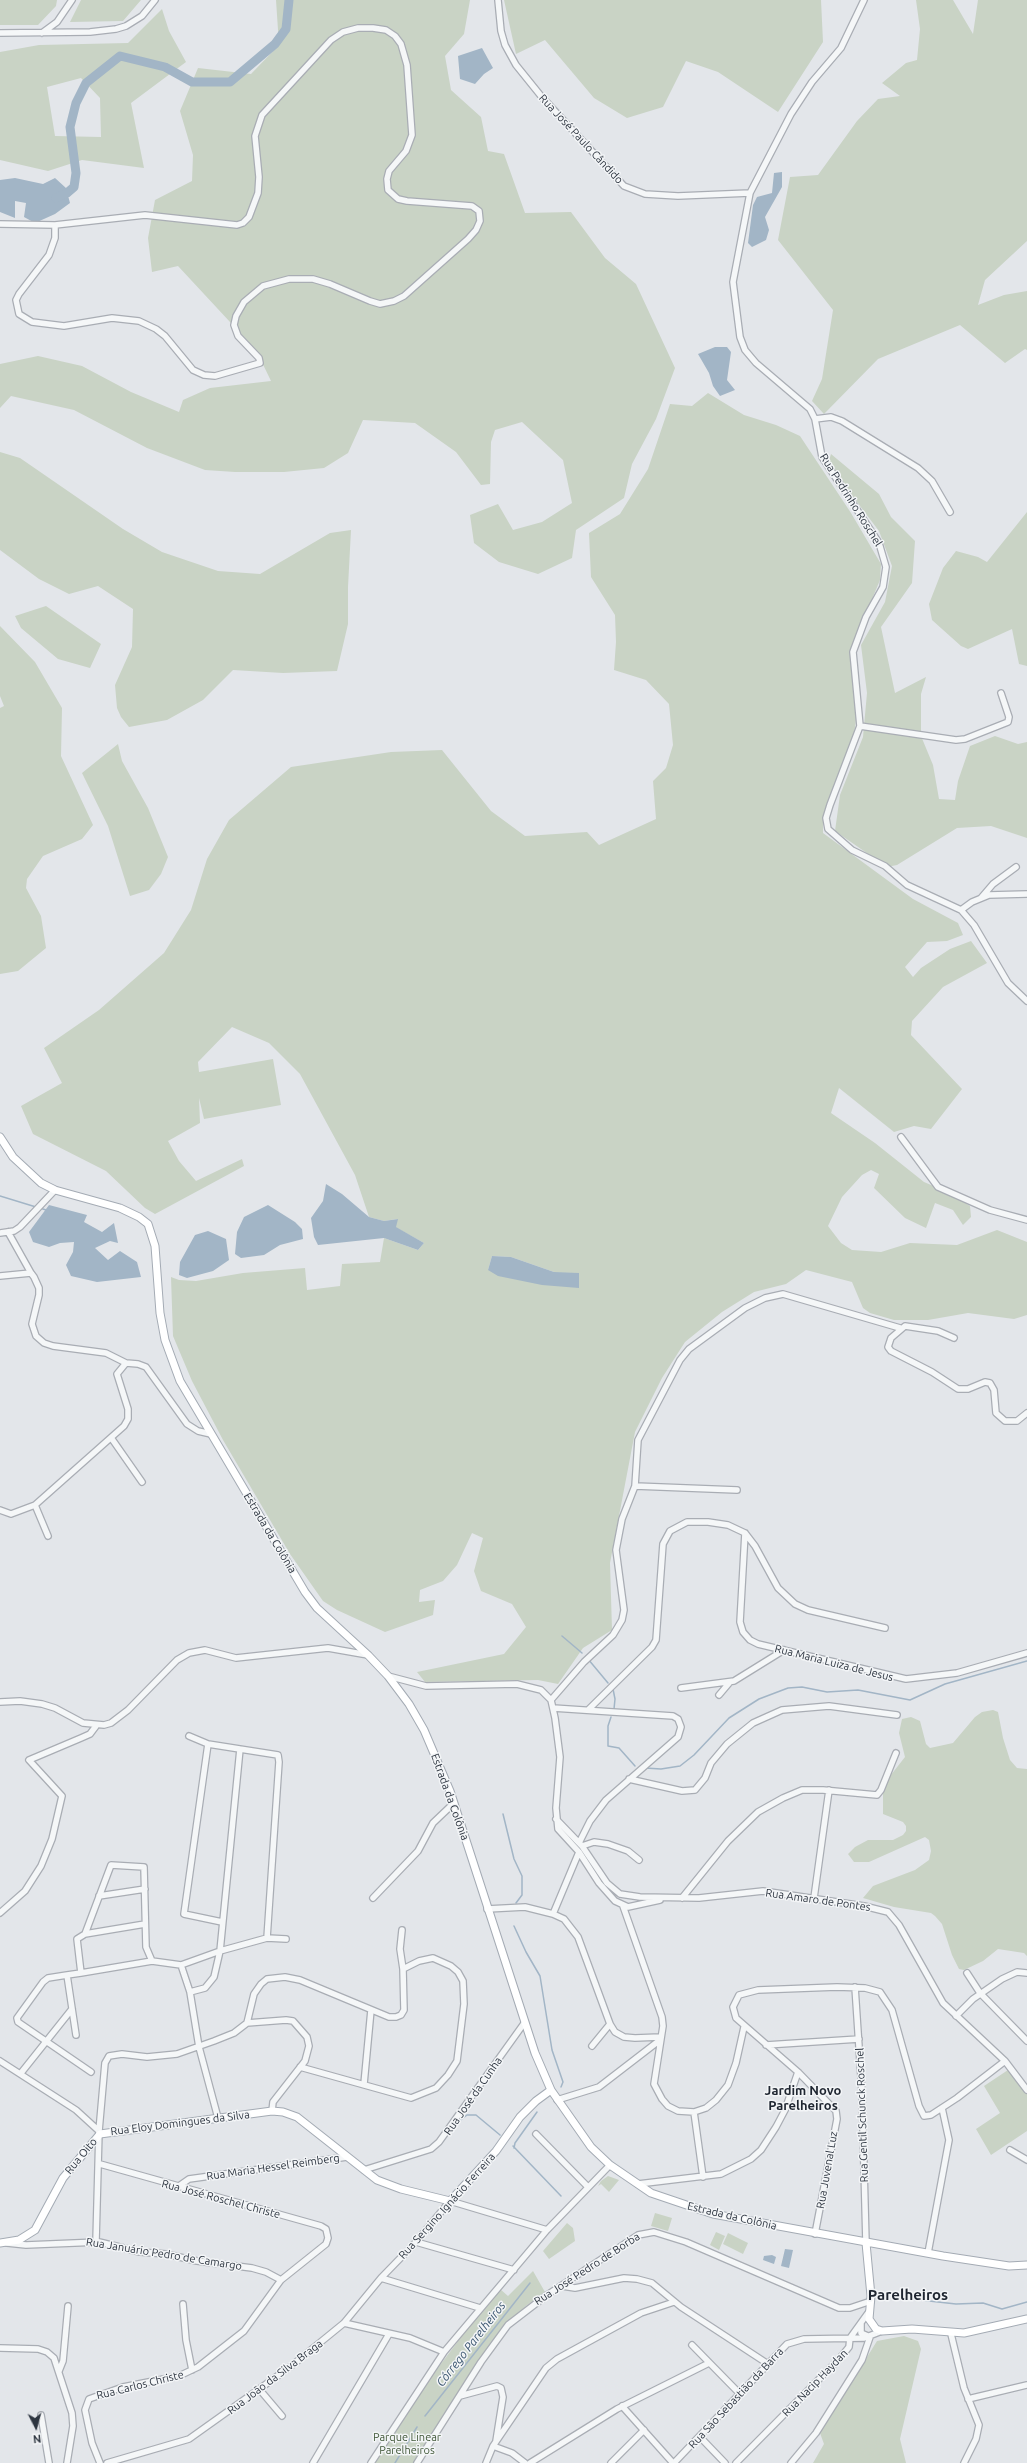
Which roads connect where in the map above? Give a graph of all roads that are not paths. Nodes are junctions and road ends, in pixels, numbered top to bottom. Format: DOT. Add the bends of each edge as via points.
graph roads {
  1 [pos="72,0"];
  2 [pos="155,0"];
  3 [pos="498,0"];
  4 [pos="864,0"];
  5 [pos="0,33"];
  6 [pos="42,33"];
  7 [pos="750,193"];
  8 [pos="0,224"];
  9 [pos="55,225"];
  10 [pos="815,419"];
  11 [pos="950,512"];
  12 [pos="1001,693"];
  13 [pos="860,726"];
  14 [pos="1016,867"];
  15 [pos="1027,894"];
  16 [pos="981,898"];
  17 [pos="961,910"];
  18 [pos="1027,1001"];
  19 [pos="0,1137"];
  20 [pos="901,1137"];
  21 [pos="55,1190"];
  22 [pos="1027,1220"];
  23 [pos="8,1232"];
  24 [pos="0,1233"];
  25 [pos="31,1273"];
  26 [pos="0,1276"];
  27 [pos="900,1328"];
  28 [pos="954,1338"];
  29 [pos="126,1363"];
  30 [pos="1027,1413"];
  31 [pos="211,1434"];
  32 [pos="112,1438"];
  33 [pos="142,1482"];
  34 [pos="635,1486"];
  35 [pos="737,1490"];
  36 [pos="35,1506"];
  37 [pos="0,1510"];
  38 [pos="745,1533"];
  39 [pos="48,1536"];
  40 [pos="885,1628"];
  41 [pos="784,1650"];
  42 [pos="1027,1653"];
  43 [pos="368,1655"];
  44 [pos="388,1676"];
  45 [pos="730,1682"];
  46 [pos="681,1688"];
  47 [pos="719,1695"];
  48 [pos="551,1700"];
  49 [pos="0,1702"];
  50 [pos="553,1708"];
  51 [pos="588,1710"];
  52 [pos="897,1715"];
  53 [pos="96,1726"];
  54 [pos="189,1736"];
  55 [pos="208,1744"];
  56 [pos="240,1749"];
  57 [pos="896,1754"];
  58 [pos="629,1778"];
  59 [pos="828,1790"];
  60 [pos="454,1804"];
  61 [pos="556,1818"];
  62 [pos="580,1847"];
  63 [pos="639,1860"];
  64 [pos="145,1889"];
  65 [pos="99,1896"];
  66 [pos="373,1898"];
  67 [pos="666,1898"];
  68 [pos="682,1898"];
  69 [pos="814,1898"];
  70 [pos="623,1906"];
  71 [pos="487,1908"];
  72 [pos="0,1913"];
  73 [pos="553,1914"];
  74 [pos="222,1922"];
  75 [pos="145,1924"];
  76 [pos="402,1930"];
  77 [pos="85,1934"];
  78 [pos="267,1938"];
  79 [pos="286,1939"];
  80 [pos="220,1951"];
  81 [pos="152,1961"];
  82 [pos="181,1965"];
  83 [pos="403,1969"];
  84 [pos="81,1973"];
  85 [pos="967,1973"];
  86 [pos="1027,1973"];
  87 [pos="67,1975"];
  88 [pos="854,1987"];
  89 [pos="190,1992"];
  90 [pos="980,1993"];
  91 [pos="72,2009"];
  92 [pos="371,2010"];
  93 [pos="956,2016"];
  94 [pos="525,2022"];
  95 [pos="247,2024"];
  96 [pos="610,2024"];
  97 [pos="744,2027"];
  98 [pos="76,2035"];
  99 [pos="660,2039"];
  100 [pos="859,2039"];
  101 [pos="46,2041"];
  102 [pos="1027,2041"];
  103 [pos="766,2045"];
  104 [pos="592,2046"];
  105 [pos="199,2047"];
  106 [pos="0,2060"];
  107 [pos="1005,2061"];
  108 [pos="300,2067"];
  109 [pos="91,2072"];
  110 [pos="798,2072"];
  111 [pos="21,2073"];
  112 [pos="364,2084"];
  113 [pos="551,2090"];
  114 [pos="1027,2090"];
  115 [pos="557,2100"];
  116 [pos="942,2108"];
  117 [pos="272,2111"];
  118 [pos="694,2112"];
  119 [pos="218,2118"];
  120 [pos="99,2132"];
  121 [pos="536,2134"];
  122 [pos="1010,2150"];
  123 [pos="346,2157"];
  124 [pos="1027,2160"];
  125 [pos="100,2164"];
  126 [pos="610,2165"];
  127 [pos="364,2170"];
  128 [pos="702,2177"];
  129 [pos="638,2184"];
  130 [pos="179,2186"];
  131 [pos="588,2187"];
  132 [pos="450,2201"];
  133 [pos="547,2230"];
  134 [pos="816,2231"];
  135 [pos="96,2242"];
  136 [pos="416,2242"];
  137 [pos="4,2243"];
  138 [pos="866,2243"];
  139 [pos="326,2244"];
  140 [pos="928,2253"];
  141 [pos="1027,2265"];
  142 [pos="514,2270"];
  143 [pos="381,2278"];
  144 [pos="281,2280"];
  145 [pos="562,2286"];
  146 [pos="871,2301"];
  147 [pos="674,2302"];
  148 [pos="183,2304"];
  149 [pos="68,2306"];
  150 [pos="480,2308"];
  151 [pos="868,2313"];
  152 [pos="1027,2319"];
  153 [pos="344,2323"];
  154 [pos="862,2323"];
  155 [pos="882,2331"];
  156 [pos="389,2334"];
  157 [pos="951,2334"];
  158 [pos="870,2336"];
  159 [pos="850,2338"];
  160 [pos="692,2345"];
  161 [pos="0,2348"];
  162 [pos="444,2352"];
  163 [pos="709,2363"];
  164 [pos="768,2364"];
  165 [pos="192,2370"];
  166 [pos="59,2371"];
  167 [pos="1027,2385"];
  168 [pos="260,2390"];
  169 [pos="740,2394"];
  170 [pos="460,2396"];
  171 [pos="968,2399"];
  172 [pos="622,2406"];
  173 [pos="41,2415"];
  174 [pos="282,2416"];
  175 [pos="644,2430"];
  176 [pos="700,2437"];
  177 [pos="495,2444"];
  178 [pos="49,2463"];
  179 [pos="67,2463"];
  180 [pos="100,2463"];
  181 [pos="107,2463"];
  182 [pos="312,2463"];
  183 [pos="371,2463"];
  184 [pos="417,2463"];
  185 [pos="486,2463"];
  186 [pos="525,2463"];
  187 [pos="530,2463"];
  188 [pos="610,2463"];
  189 [pos="674,2463"];
  190 [pos="725,2463"];
  191 [pos="736,2463"];
  192 [pos="790,2463"];
  193 [pos="964,2463"];
  1 -- 6 [label="street" via="57,22"];
  2 -- 6 [label="street" via="142,16 126,26 90,32"];
  3 -- 7 [label="street, Rua José Paulo Cândido" via="501,31 516,65 624,186 645,194 678,196"];
  4 -- 7 [label="street, Rua Pedrinho Roschel" via="841,48 812,82 791,114"];
  5 -- 6 [label="street"];
  7 -- 10 [label="street, Rua Pedrinho Roschel" via="733,282 740,337 745,350 756,363 804,402"];
  8 -- 9 [label="street"];
  9 -- 9 [label="street" via="138,215 237,225 243,223 252,211 258,193 255,136 262,115 331,40 343,32 358,28 386,30 395,36 401,44 407,65 412,135 406,151 389,171 386,178 388,190 398,199 407,201 472,206 479,211 480,221 468,239 404,296 387,303 370,301 313,279 289,279 263,286 244,302 234,325 238,336 259,358 260,363 215,376 193,370 165,336 156,328 139,320 112,318 64,326 32,322 19,314 16,300 49,255 55,238"];
  10 -- 11 [label="street" via="831,417 842,421 918,468 932,481"];
  10 -- 13 [label="street, Rua Pedrinho Roschel" via="822,457 879,543 886,567 883,587 866,617 853,652"];
  12 -- 13 [label="street" via="1009,717 1008,722 965,739"];
  13 -- 17 [label="street, Rua Pedrinho Roschel" via="828,809 828,829 852,850 885,866 907,885"];
  14 -- 16 [label="street" via="993,884"];
  15 -- 16 [label="street" via="999,894"];
  16 -- 17 [label="street"];
  17 -- 18 [label="street, Rua Pedrinho Roschel" via="974,925 1004,978"];
  19 -- 21 [label="main road, Estrada da Colônia" via="27,1172"];
  20 -- 22 [label="street" via="938,1187 990,1210"];
  21 -- 23 [label="street" via="20,1227"];
  21 -- 31 [label="main road, Estrada da Colônia" via="120,1208 148,1224 155,1246 160,1313 170,1360"];
  23 -- 24 [label="street"];
  23 -- 25 [label="street"];
  25 -- 26 [label="street"];
  25 -- 29 [label="street" via="39,1288 32,1324 36,1336 53,1346 106,1353"];
  27 -- 28 [label="street" via="925,1328"];
  27 -- 30 [label="street" via="889,1341 888,1347 891,1351 958,1389 968,1389 985,1382 990,1384 994,1390 996,1413 1005,1420 1017,1422"];
  27 -- 34 [label="street" via="783,1294 765,1298 745,1308 697,1342 680,1360 641,1433 637,1448"];
  29 -- 31 [label="street" via="146,1367 187,1424 198,1432"];
  29 -- 32 [label="street" via="117,1374 126,1402 128,1419"];
  31 -- 43 [label="main road, Estrada da Colônia" via="305,1592 317,1608"];
  32 -- 33 [label="street"];
  32 -- 36 [label="street"];
  34 -- 35 [label="street"];
  34 -- 48 [label="street" via="622,1519 616,1550 624,1610 622,1620 613,1635 584,1662"];
  36 -- 37 [label="street" via="11,1514"];
  36 -- 39 [label="street"];
  38 -- 40 [label="street" via="778,1588 795,1604 808,1610"];
  38 -- 41 [label="street, Rua Maria Luiza de Jesus" via="740,1612 743,1632 758,1644"];
  38 -- 51 [label="street" via="728,1525 708,1522 687,1522 670,1531 666,1536 662,1556 656,1640 652,1647"];
  41 -- 42 [label="street, Rua Maria Luiza de Jesus" via="906,1680 957,1673"];
  41 -- 45 [label="street"];
  43 -- 44 [label="main road, Estrada da Colônia"];
  43 -- 53 [label="street" via="328,1648 236,1658 207,1651 193,1652 177,1660 118,1719"];
  44 -- 48 [label="street" via="439,1687 517,1684 541,1690"];
  44 -- 60 [label="main road, Estrada da Colônia" via="424,1730"];
  45 -- 46 [label="street"];
  45 -- 47 [label="street"];
  48 -- 50 [label="street, Rua Amaro de Pontes"];
  49 -- 53 [label="street" via="42,1704"];
  50 -- 51 [label="street"];
  50 -- 61 [label="street, Rua Amaro de Pontes" via="560,1757"];
  51 -- 58 [label="street" via="673,1716 680,1722 681,1733 678,1737"];
  52 -- 58 [label="street" via="829,1706 782,1710 753,1723 727,1744 695,1790 682,1791"];
  53 -- 72 [label="street" via="90,1734 30,1760 62,1796 52,1839 41,1866 25,1891"];
  54 -- 55 [label="street"];
  55 -- 56 [label="street"];
  55 -- 74 [label="street" via="184,1914"];
  56 -- 74 [label="street"];
  56 -- 78 [label="street" via="278,1756 279,1762"];
  57 -- 59 [label="street" via="877,1795"];
  58 -- 62 [label="street" via="598,1809"];
  59 -- 68 [label="street" via="802,1790 758,1812 728,1841"];
  59 -- 69 [label="street"];
  60 -- 66 [label="street" via="434,1823 418,1851"];
  60 -- 71 [label="main road, Estrada da Colônia"];
  61 -- 62 [label="street, Rua Amaro de Pontes"];
  61 -- 62 [label="street, Rua Amaro de Pontes" via="560,1833"];
  62 -- 63 [label="street" via="590,1842 608,1844 628,1852"];
  62 -- 67 [label="street, Rua Amaro de Pontes" via="613,1890 628,1896"];
  62 -- 70 [label="street, Rua Amaro de Pontes" via="608,1895"];
  62 -- 73 [label="street"];
  64 -- 65 [label="street"];
  64 -- 65 [label="street" via="144,1867 111,1865"];
  64 -- 75 [label="street"];
  65 -- 77 [label="street"];
  67 -- 68 [label="street, Rua Amaro de Pontes"];
  67 -- 70 [label="street" via="634,1906"];
  68 -- 69 [label="street, Rua Amaro de Pontes" via="763,1891"];
  69 -- 93 [label="street, Rua Amaro de Pontes" via="878,1909 894,1917 938,1996"];
  70 -- 99 [label="street" via="662,2017"];
  71 -- 73 [label="street" via="517,1906"];
  71 -- 94 [label="main road, Estrada da Colônia"];
  73 -- 96 [label="street" via="568,1923 578,1937"];
  74 -- 80 [label="street"];
  75 -- 77 [label="street"];
  75 -- 81 [label="street" via="146,1947"];
  76 -- 83 [label="street" via="400,1949"];
  77 -- 84 [label="street" via="77,1939"];
  78 -- 79 [label="street"];
  78 -- 80 [label="street"];
  80 -- 82 [label="street"];
  80 -- 89 [label="street" via="214,1977 205,1988"];
  81 -- 82 [label="street"];
  81 -- 84 [label="street"];
  82 -- 89 [label="street"];
  83 -- 92 [label="street" via="405,2003 401,2015 389,2017"];
  83 -- 112 [label="street" via="432,1958 458,1972 463,1981 464,2004 457,2061 436,2088 410,2098"];
  84 -- 87 [label="street"];
  85 -- 90 [label="street"];
  86 -- 90 [label="street" via="1022,1971 1010,1975"];
  87 -- 91 [label="street"];
  87 -- 101 [label="street" via="48,1978 43,1982 17,2018 18,2022"];
  88 -- 97 [label="street, Rua Juvenal Luz" via="747,1992 737,1998 733,2012"];
  88 -- 100 [label="street, Rua Gentil Schunck Roschel"];
  88 -- 116 [label="street" via="880,1992 890,2004 924,2116"];
  89 -- 105 [label="street"];
  90 -- 93 [label="street"];
  90 -- 102 [label="street"];
  91 -- 98 [label="street"];
  91 -- 101 [label="street"];
  92 -- 95 [label="street" via="300,1980 275,1978 261,1984 254,1994"];
  92 -- 112 [label="street"];
  93 -- 107 [label="street, Rua Amaro de Pontes"];
  94 -- 113 [label="main road, Estrada da Colônia"];
  94 -- 127 [label="street, Rua José da Cunha" via="439,2142 431,2149"];
  95 -- 105 [label="street" via="234,2033"];
  95 -- 108 [label="street" via="286,2020 298,2025 307,2037 309,2046 307,2057"];
  96 -- 99 [label="street" via="615,2032 624,2037"];
  96 -- 104 [label="street"];
  97 -- 103 [label="street, Rua Juvenal Luz"];
  97 -- 118 [label="street" via="736,2063 728,2084 716,2100 706,2108"];
  99 -- 115 [label="street" via="599,2086"];
  99 -- 118 [label="street" via="654,2074 658,2093 668,2106 678,2111"];
  100 -- 103 [label="street"];
  100 -- 138 [label="street, Rua Gentil Schunck Roschel"];
  101 -- 109 [label="street"];
  101 -- 111 [label="street"];
  103 -- 110 [label="street, Rua Juvenal Luz"];
  105 -- 119 [label="street"];
  105 -- 120 [label="street" via="162,2056 109,2056 105,2063"];
  106 -- 111 [label="street"];
  107 -- 114 [label="street, Rua Amaro de Pontes"];
  107 -- 116 [label="street"];
  108 -- 112 [label="street"];
  108 -- 117 [label="street" via="273,2102"];
  110 -- 128 [label="street" via="785,2110 761,2150 730,2171"];
  110 -- 134 [label="street, Rua Juvenal Luz" via="837,2114"];
  111 -- 120 [label="street" via="76,2110"];
  113 -- 115 [label="main road, Estrada da Colônia"];
  113 -- 132 [label="main road, Rua Sergino Ignácio Ferreira" via="520,2117 496,2151"];
  115 -- 126 [label="main road, Estrada da Colônia" via="591,2147"];
  116 -- 140 [label="street" via="949,2140"];
  117 -- 119 [label="main road, Rua Eloy Domingues da Silva"];
  117 -- 123 [label="main road, Rua Eloy Domingues da Silva" via="297,2117"];
  118 -- 128 [label="street"];
  119 -- 120 [label="main road, Rua Eloy Domingues da Silva"];
  120 -- 125 [label="street, Rua Eloy Domingues da Silva"];
  120 -- 137 [label="main road, Rua Oito" via="63,2178 35,2230 25,2237"];
  121 -- 131 [label="street"];
  122 -- 124 [label="street"];
  123 -- 127 [label="main road, Rua Eloy Domingues da Silva"];
  123 -- 130 [label="street, Rua Maria Hessel Reimberg" via="189,2179 184,2180"];
  125 -- 130 [label="street, Rua José Roschel Christe"];
  125 -- 135 [label="street, Rua Eloy Domingues da Silva" via="95,2212"];
  126 -- 129 [label="main road, Estrada da Colônia"];
  126 -- 131 [label="street"];
  127 -- 132 [label="main road, Rua Eloy Domingues da Silva" via="386,2184"];
  128 -- 129 [label="street"];
  129 -- 134 [label="main road, Estrada da Colônia" via="666,2200 713,2214"];
  130 -- 139 [label="street, Rua José Roschel Christe" via="321,2226 328,2232"];
  131 -- 133 [label="street"];
  132 -- 133 [label="street"];
  132 -- 136 [label="street, Rua Sergino Ignácio Ferreira"];
  133 -- 142 [label="street"];
  134 -- 138 [label="main road, Estrada da Colônia"];
  135 -- 137 [label="street, Rua Januário Pedro de Camargo" via="26,2245"];
  135 -- 144 [label="street, Rua Januário Pedro de Camargo" via="140,2252 252,2268"];
  136 -- 142 [label="street"];
  136 -- 143 [label="street, Rua Sergino Ignácio Ferreira"];
  138 -- 140 [label="main road, Estrada da Colônia"];
  138 -- 146 [label="main road, Rua Nacip Haydan"];
  139 -- 144 [label="street, Rua Carlos Christe"];
  140 -- 141 [label="main road, Estrada da Colônia" via="1009,2266"];
  142 -- 150 [label="street"];
  143 -- 150 [label="street"];
  143 -- 153 [label="street, Rua Sergino Ignácio Ferreira"];
  144 -- 165 [label="street, Rua Carlos Christe" via="246,2328 214,2356"];
  145 -- 146 [label="street, Rua José Pedro de Borba" via="638,2235 654,2232 686,2242 839,2308 850,2308"];
  145 -- 147 [label="street" via="568,2288 638,2278 656,2285"];
  145 -- 170 [label="street, Rua José Pedro de Borba" via="508,2325"];
  146 -- 151 [label="main road, Rua Nacip Haydan"];
  147 -- 164 [label="street"];
  147 -- 177 [label="street" via="640,2313 557,2359 536,2380"];
  148 -- 165 [label="street"];
  149 -- 166 [label="street" via="63,2361"];
  150 -- 162 [label="street"];
  151 -- 154 [label="street, Rua Nacip Haydan"];
  151 -- 155 [label="main road" via="870,2323"];
  152 -- 157 [label="main road"];
  153 -- 156 [label="street"];
  153 -- 168 [label="street, Rua João da Silva Braga"];
  154 -- 158 [label="street" via="861,2333"];
  154 -- 159 [label="street, Rua Nacip Haydan"];
  155 -- 157 [label="main road" via="906,2328"];
  155 -- 158 [label="street, Rua São Sebastião da Barra"];
  156 -- 162 [label="street" via="410,2338"];
  156 -- 182 [label="street"];
  157 -- 171 [label="street"];
  158 -- 159 [label="street, Rua São Sebastião da Barra"];
  158 -- 192 [label="street" via="862,2360 836,2402 816,2433"];
  159 -- 164 [label="street, Rua São Sebastião da Barra" via="799,2340 787,2344"];
  159 -- 191 [label="street, Rua Nacip Haydan" via="849,2347 840,2358"];
  160 -- 163 [label="street"];
  161 -- 166 [label="street" via="38,2349 47,2352 54,2358"];
  162 -- 183 [label="street"];
  163 -- 169 [label="street"];
  163 -- 172 [label="street"];
  164 -- 169 [label="street, Rua São Sebastião da Barra"];
  165 -- 180 [label="street, Rua Carlos Christe" via="166,2379 122,2387 89,2399 86,2410 92,2443"];
  166 -- 179 [label="street" via="72,2420"];
  167 -- 171 [label="street"];
  168 -- 174 [label="street"];
  168 -- 181 [label="street, Rua João da Silva Braga" via="189,2439"];
  169 -- 176 [label="street, Rua São Sebastião da Barra"];
  170 -- 177 [label="street" via="493,2387 501,2388 503,2397"];
  170 -- 184 [label="street, Rua José Pedro de Borba"];
  171 -- 193 [label="street" via="979,2433"];
  172 -- 175 [label="street"];
  172 -- 187 [label="street"];
  173 -- 178 [label="street"];
  175 -- 188 [label="street"];
  175 -- 189 [label="street"];
  176 -- 189 [label="street, Rua São Sebastião da Barra"];
  176 -- 190 [label="street"];
  177 -- 185 [label="street"];
  177 -- 186 [label="street"];
}
